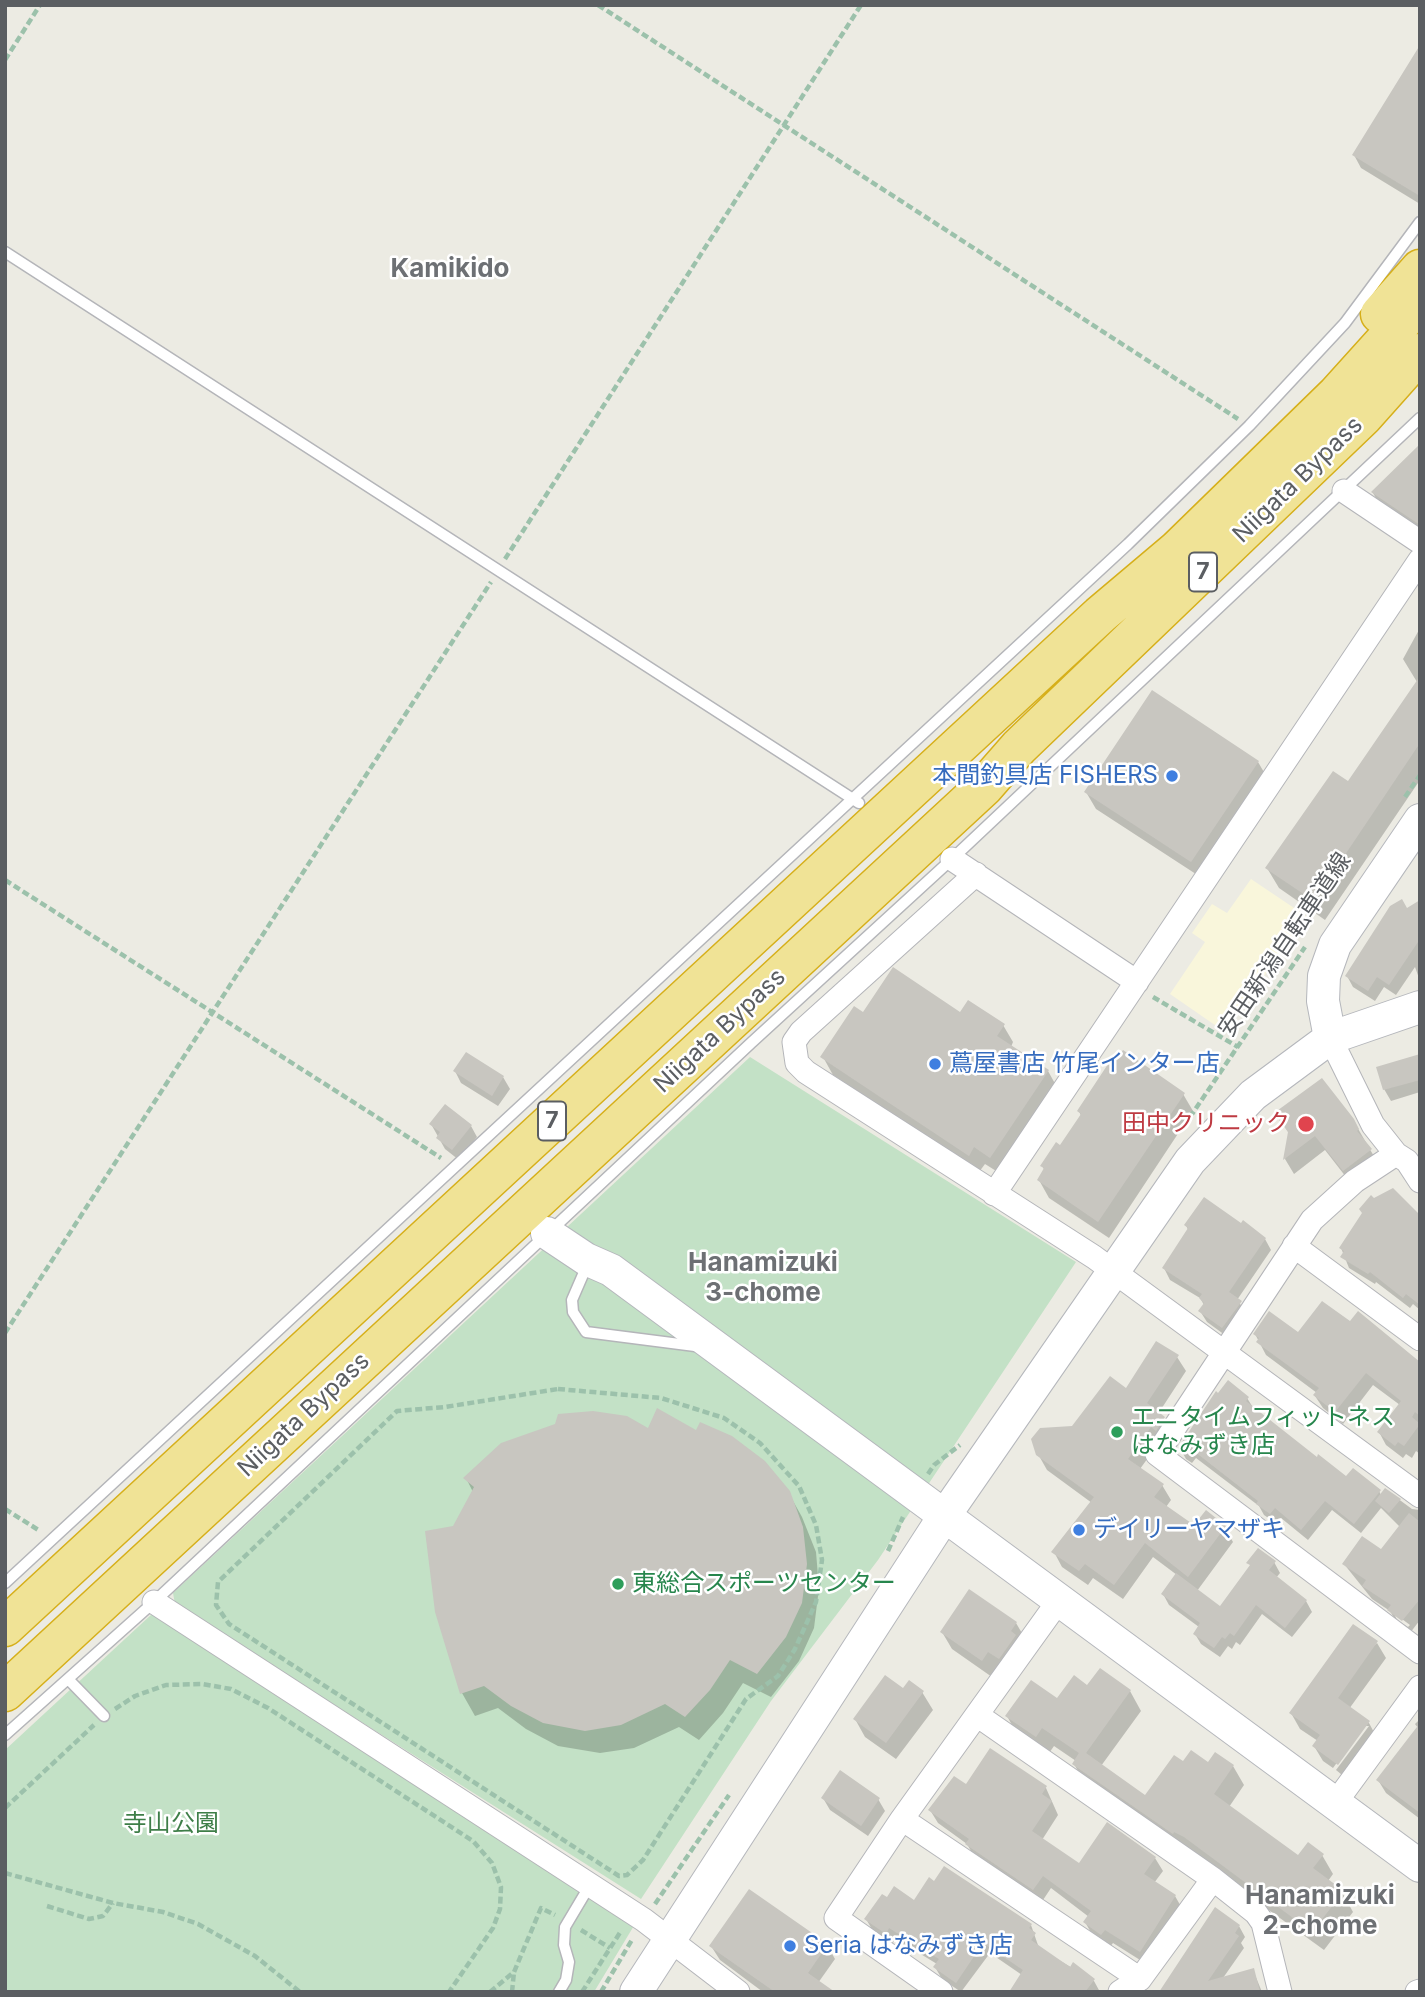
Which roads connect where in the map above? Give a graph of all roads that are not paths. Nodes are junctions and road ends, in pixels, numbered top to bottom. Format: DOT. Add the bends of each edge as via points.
graph roads {
  1 [pos="1420,222"];
  2 [pos="5,252"];
  3 [pos="1420,269"];
  4 [pos="1420,302"];
  5 [pos="1420,354"];
  6 [pos="1420,386"];
  7 [pos="1420,418"];
  8 [pos="1344,491"];
  9 [pos="1420,542"];
  10 [pos="1420,560"];
  11 [pos="1100,615"];
  12 [pos="984,787"];
  13 [pos="855,801"];
  14 [pos="1408,814"];
  15 [pos="948,856"];
  16 [pos="976,874"];
  17 [pos="1137,982"];
  18 [pos="1420,1007"];
  19 [pos="1330,1038"];
  20 [pos="1408,1156"];
  21 [pos="1420,1181"];
  22 [pos="994,1194"];
  23 [pos="547,1233"];
  24 [pos="1294,1246"];
  25 [pos="589,1260"];
  26 [pos="1114,1271"];
  27 [pos="1420,1339"];
  28 [pos="725,1353"];
  29 [pos="1224,1353"];
  30 [pos="1420,1496"];
  31 [pos="946,1515"];
  32 [pos="5,1583"];
  33 [pos="1059,1599"];
  34 [pos="154,1602"];
  35 [pos="5,1626"];
  36 [pos="1420,1652"];
  37 [pos="68,1679"];
  38 [pos="1420,1687"];
  39 [pos="5,1692"];
  40 [pos="977,1714"];
  41 [pos="104,1716"];
  42 [pos="5,1735"];
  43 [pos="1335,1802"];
  44 [pos="902,1819"];
  45 [pos="1420,1866"];
  46 [pos="1213,1879"];
  47 [pos="590,1885"];
  48 [pos="670,1941"];
  49 [pos="1130,1986"];
  50 [pos="559,1992"];
  51 [pos="636,1992"];
  52 [pos="738,1992"];
  53 [pos="941,1992"];
  54 [pos="1280,1992"];
  1 -- 13 [label="lane" via="1345,323 1249,426"];
  2 -- 13 [label="lane"];
  3 -- 11 [label="highway" via="1316,388 1164,538"];
  4 -- 11 [label="highway, Niigata Bypass / 7" via="1337,394 1177,550"];
  5 -- 12 [label="highway, Niigata Bypass / 7" via="1346,434 1018,747"];
  6 -- 12 [label="highway" via="1250,555 1031,759"];
  7 -- 8 [label="lane"];
  8 -- 9 [label="street"];
  8 -- 15 [label="lane"];
  10 -- 17 [label="street"];
  11 -- 35 [label="highway, Niigata Bypass / 7"];
  12 -- 39 [label="highway, Niigata Bypass / 7"];
  13 -- 32 [label="lane"];
  14 -- 19 [label="street" via="1335,945 1324,976"];
  15 -- 16 [label="street"];
  15 -- 23 [label="lane"];
  16 -- 17 [label="street"];
  16 -- 22 [label="street" via="801,1032 794,1042 794,1054 806,1072"];
  17 -- 22 [label="street"];
  18 -- 19 [label="street"];
  19 -- 20 [label="street" via="1373,1125"];
  19 -- 26 [label="street" via="1284,1069 1221,1126 1190,1161"];
  20 -- 21 [label="street"];
  20 -- 24 [label="street" via="1355,1181 1312,1220"];
  22 -- 26 [label="street"];
  23 -- 25 [label="street"];
  23 -- 34 [label="lane"];
  24 -- 27 [label="street"];
  24 -- 29 [label="street"];
  25 -- 28 [label="street" via="611,1270"];
  25 -- 28 [label="lane" via="572,1300 573,1312 586,1332"];
  26 -- 29 [label="street"];
  26 -- 31 [label="street"];
  28 -- 31 [label="street"];
  29 -- 30 [label="street"];
  29 -- 36 [label="street" via="1157,1454"];
  31 -- 33 [label="street"];
  31 -- 48 [label="street"];
  33 -- 40 [label="street"];
  33 -- 43 [label="street"];
  34 -- 37 [label="lane"];
  34 -- 47 [label="street"];
  37 -- 41 [label="lane"];
  37 -- 42 [label="lane"];
  38 -- 43 [label="street"];
  40 -- 44 [label="street"];
  40 -- 46 [label="street"];
  43 -- 45 [label="street"];
  44 -- 49 [label="street"];
  44 -- 53 [label="street" via="836,1918"];
  46 -- 49 [label="street"];
  46 -- 54 [label="street" via="1263,1923"];
  47 -- 48 [label="street"];
  47 -- 50 [label="lane" via="568,1922 564,1945 569,1962"];
  48 -- 51 [label="street"];
  48 -- 52 [label="street"];
}
